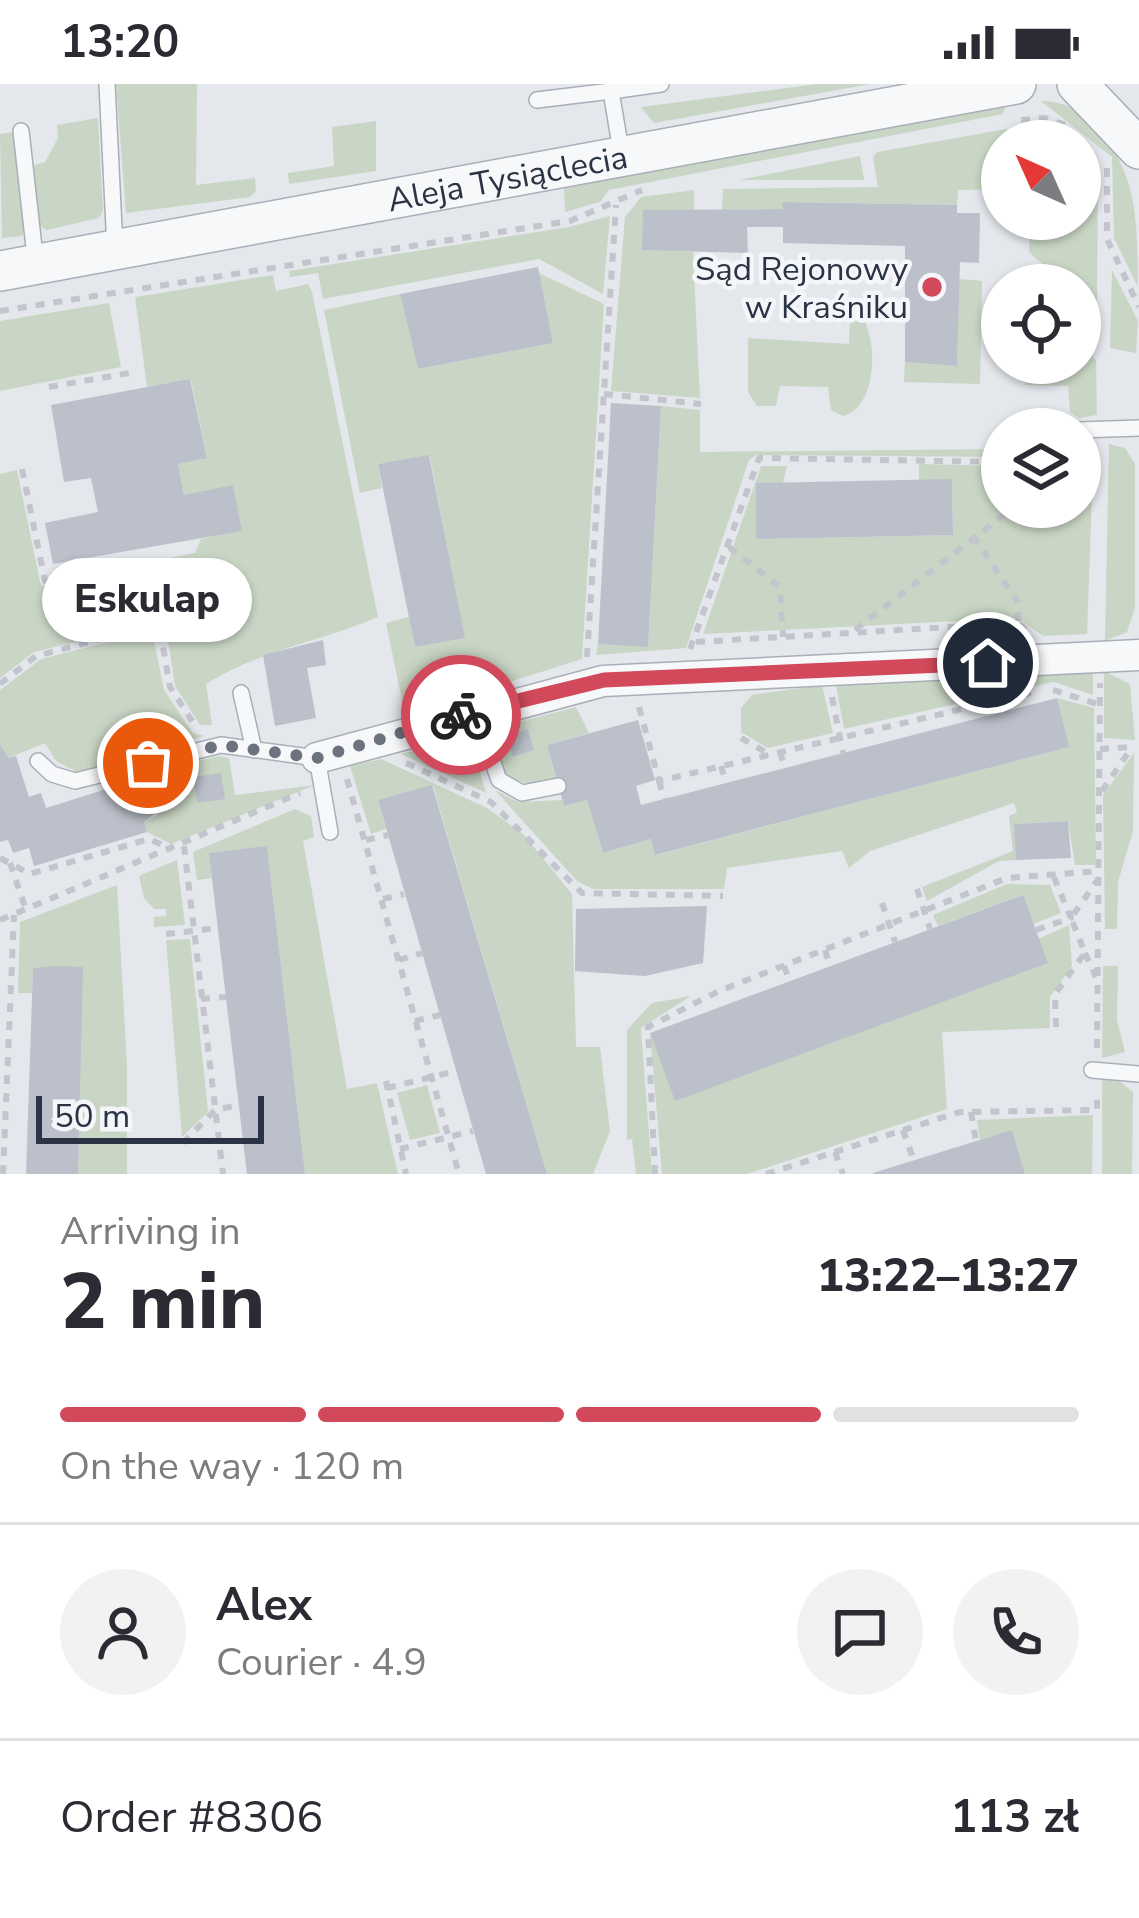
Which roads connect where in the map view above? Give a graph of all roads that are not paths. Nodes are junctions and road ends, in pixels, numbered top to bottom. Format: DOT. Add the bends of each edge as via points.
graph roads {
  1 [pos="107,84"];
  2 [pos="661,84"];
  3 [pos="1077,84"];
  4 [pos="970,88"];
  5 [pos="611,91"];
  6 [pos="537,100"];
  7 [pos="1017,102"];
  8 [pos="21,131"];
  9 [pos="1139,148"];
  10 [pos="622,158"];
  11 [pos="115,249"];
  12 [pos="18,268"];
  13 [pos="1139,428"];
  14 [pos="1101,429"];
  15 [pos="1139,655"];
  16 [pos="241,693"];
  17 [pos="476,711"];
  18 [pos="254,750"];
  19 [pos="38,761"];
  20 [pos="327,769"];
  21 [pos="558,786"];
  22 [pos="330,832"];
  23 [pos="1095,1070"];
  24 [pos="1139,1074"];
  1 -- 11 [label="lane"];
  2 -- 5 [label="lane"];
  3 -- 9 [label="street"];
  4 -- 7 [label="street, Aleja Tysiąclecia"];
  4 -- 10 [label="street, Aleja Tysiąclecia"];
  5 -- 6 [label="lane"];
  5 -- 10 [label="lane"];
  8 -- 12 [label="lane"];
  10 -- 11 [label="street, Aleja Tysiąclecia"];
  11 -- 12 [label="street, Aleja Tysiąclecia"];
  13 -- 14 [label="lane"];
  15 -- 17 [label="street" via="604,680"];
  16 -- 18 [label="lane"];
  17 -- 20 [label="street"];
  17 -- 21 [label="lane" via="499,780 522,793"];
  18 -- 19 [label="lane" via="221,745 75,781"];
  18 -- 20 [label="lane"];
  20 -- 22 [label="lane"];
  23 -- 24 [label="lane"];
}
